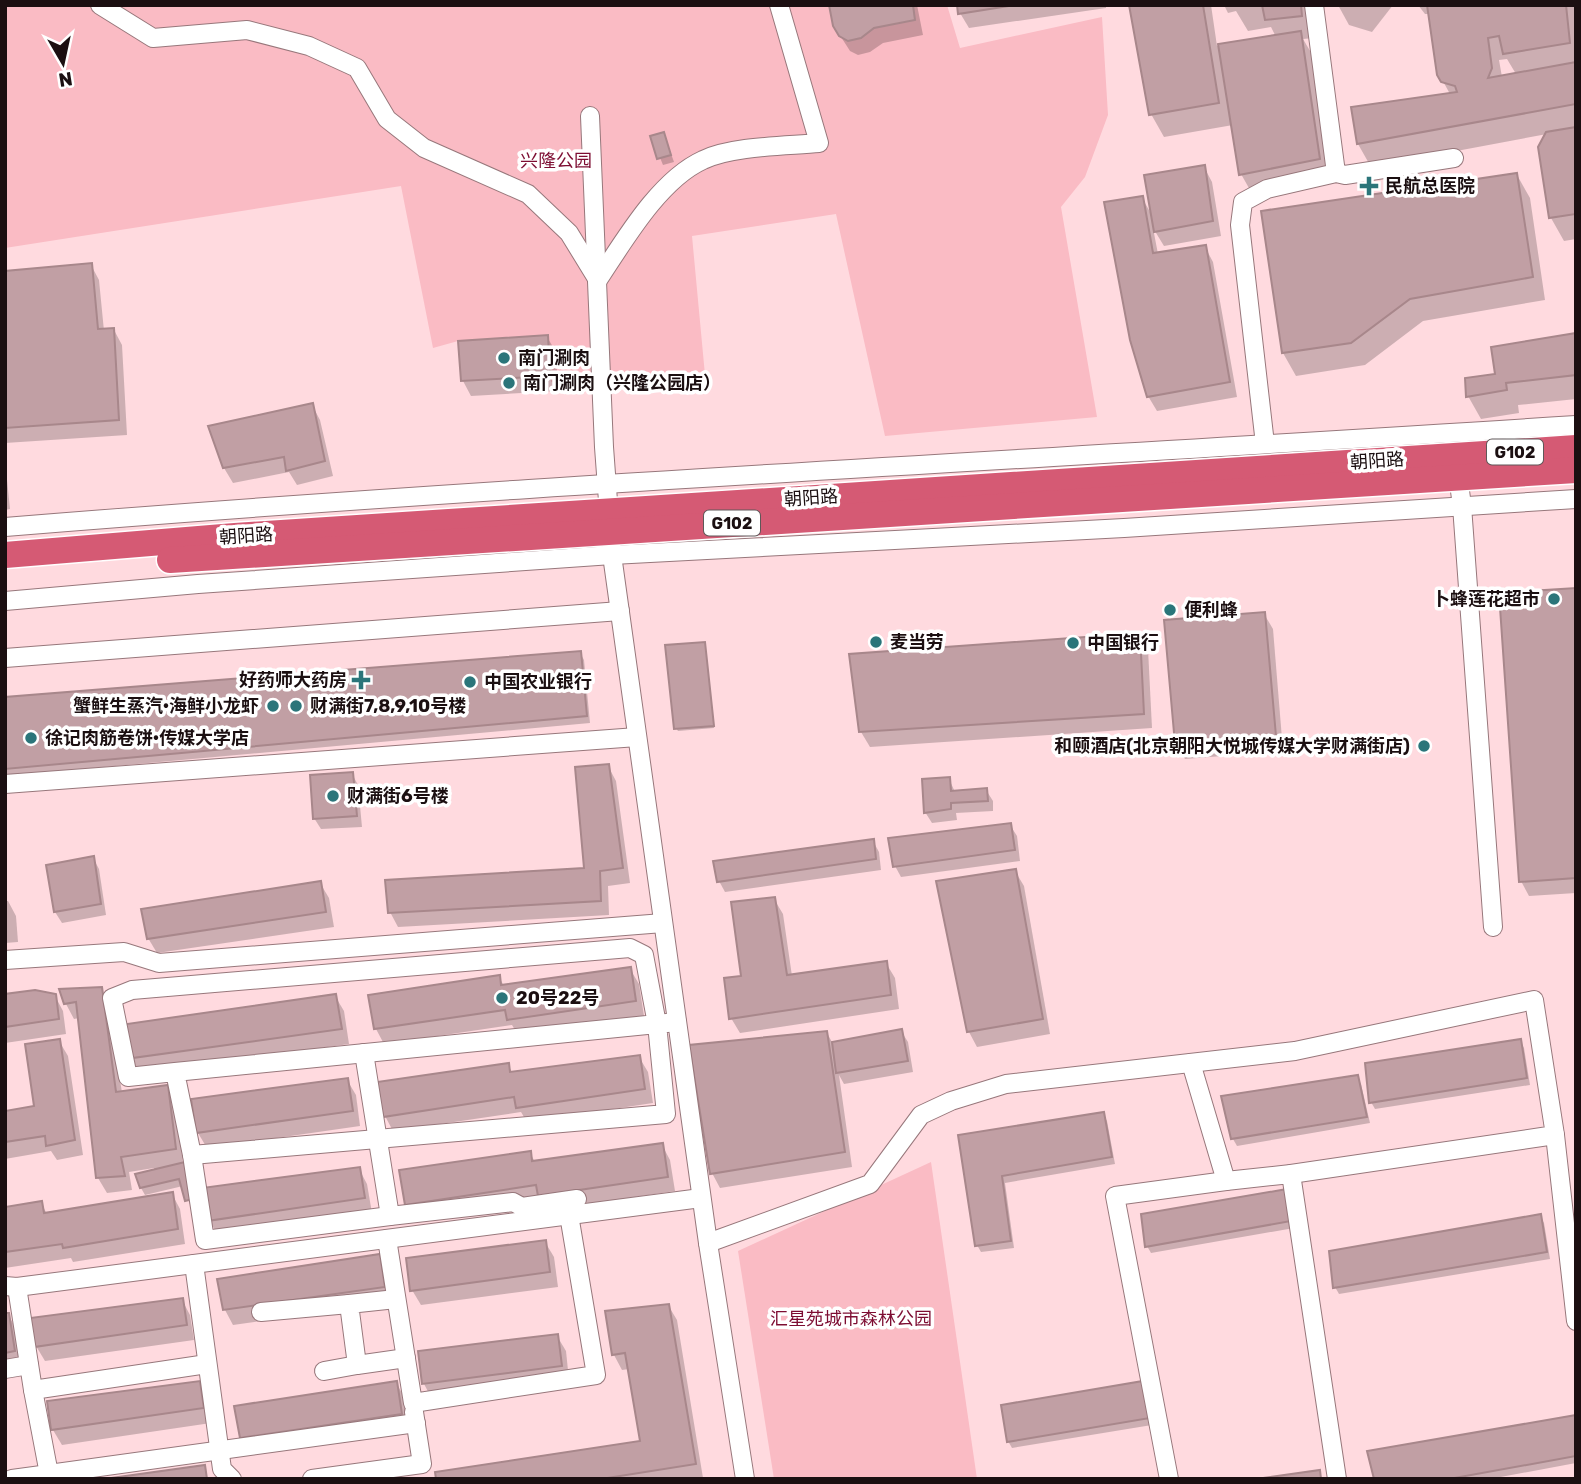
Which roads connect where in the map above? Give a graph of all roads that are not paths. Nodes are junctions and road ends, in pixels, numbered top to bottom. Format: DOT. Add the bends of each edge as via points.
graph roads {
  1 [pos="100,5"];
  2 [pos="779,5"];
  3 [pos="1314,5"];
  4 [pos="590,116"];
  5 [pos="1454,158"];
  6 [pos="1336,173"];
  7 [pos="598,280"];
  8 [pos="1576,425"];
  9 [pos="1265,444"];
  10 [pos="1576,448"];
  11 [pos="1455,456"];
  12 [pos="1576,470"];
  13 [pos="607,484"];
  14 [pos="1576,499"];
  15 [pos="1462,506"];
  16 [pos="5,527"];
  17 [pos="610,533"];
  18 [pos="5,555"];
  19 [pos="5,572"];
  20 [pos="5,601"];
  21 [pos="620,611"];
  22 [pos="5,658"];
  23 [pos="637,737"];
  24 [pos="5,784"];
  25 [pos="663,923"];
  26 [pos="1493,927"];
  27 [pos="5,960"];
  28 [pos="677,1022"];
  29 [pos="657,1024"];
  30 [pos="364,1054"];
  31 [pos="1191,1063"];
  32 [pos="175,1072"];
  33 [pos="1555,1135"];
  34 [pos="377,1139"];
  35 [pos="192,1155"];
  36 [pos="1291,1174"];
  37 [pos="1226,1181"];
  38 [pos="701,1198"];
  39 [pos="577,1199"];
  40 [pos="569,1215"];
  41 [pos="390,1216"];
  42 [pos="387,1239"];
  43 [pos="708,1243"];
  44 [pos="194,1264"];
  45 [pos="11,1287"];
  46 [pos="397,1299"];
  47 [pos="349,1304"];
  48 [pos="261,1312"];
  49 [pos="1576,1321"];
  50 [pos="406,1358"];
  51 [pos="207,1364"];
  52 [pos="29,1365"];
  53 [pos="357,1365"];
  54 [pos="5,1369"];
  55 [pos="324,1371"];
  56 [pos="33,1390"];
  57 [pos="413,1403"];
  58 [pos="416,1423"];
  59 [pos="219,1451"];
  60 [pos="48,1474"];
  61 [pos="12,1479"];
  62 [pos="232,1479"];
  63 [pos="312,1479"];
  64 [pos="745,1479"];
  65 [pos="1169,1479"];
  66 [pos="1337,1479"];
  1 -- 7 [label="street" via="153,38 247,30 309,46 357,68 387,119 424,149 528,194 569,233"];
  2 -- 7 [label="street" via="819,143 729,152 702,160 673,181 641,215"];
  3 -- 6 [label="street"];
  4 -- 7 [label="street"];
  5 -- 6 [label="street"];
  6 -- 9 [label="street" via="1267,188 1243,202 1240,225"];
  7 -- 13 [label="street"];
  8 -- 11 [label="street, 朝阳路"];
  9 -- 11 [label="street, 朝阳路"];
  9 -- 13 [label="street, 朝阳路"];
  10 -- 11 [label="highway, 朝阳路 / G102"];
  11 -- 12 [label="highway, 朝阳路 / G102"];
  11 -- 15 [label="street"];
  11 -- 17 [label="highway, 朝阳路 / G102"];
  13 -- 16 [label="street, 朝阳路"];
  13 -- 17 [label="street"];
  14 -- 15 [label="street, 朝阳路"];
  15 -- 17 [label="street, 朝阳路" via="1110,529"];
  15 -- 26 [label="street"];
  17 -- 18 [label="highway, 朝阳路 / G102" via="235,536"];
  17 -- 19 [label="highway, 朝阳路 / G102"];
  17 -- 20 [label="street, 朝阳路" via="198,584"];
  17 -- 21 [label="street"];
  21 -- 22 [label="street"];
  21 -- 23 [label="street"];
  23 -- 24 [label="street"];
  23 -- 25 [label="street"];
  25 -- 27 [label="street" via="159,963 124,952"];
  25 -- 28 [label="street"];
  28 -- 29 [label="street"];
  28 -- 38 [label="street"];
  29 -- 30 [label="street"];
  29 -- 32 [label="street" via="644,955 630,948 132,990 112,998 128,1077"];
  29 -- 34 [label="street" via="666,1114"];
  30 -- 32 [label="street"];
  30 -- 34 [label="street"];
  31 -- 33 [label="street" via="1295,1051 1534,1000"];
  31 -- 37 [label="street"];
  31 -- 43 [label="street" via="1006,1083 951,1101 921,1115 870,1184"];
  32 -- 35 [label="street"];
  33 -- 36 [label="street"];
  33 -- 49 [label="street"];
  34 -- 35 [label="street"];
  34 -- 41 [label="street"];
  35 -- 41 [label="street" via="205,1240"];
  36 -- 37 [label="street"];
  36 -- 66 [label="street"];
  37 -- 65 [label="street" via="1115,1196"];
  38 -- 40 [label="street"];
  38 -- 43 [label="street"];
  39 -- 41 [label="street"];
  40 -- 42 [label="street"];
  40 -- 57 [label="street" via="596,1375"];
  42 -- 44 [label="street"];
  42 -- 46 [label="street"];
  43 -- 64 [label="street"];
  44 -- 45 [label="street"];
  44 -- 51 [label="street"];
  45 -- 52 [label="street"];
  46 -- 47 [label="street"];
  46 -- 50 [label="street"];
  47 -- 48 [label="street"];
  47 -- 53 [label="street"];
  50 -- 53 [label="street"];
  50 -- 57 [label="street"];
  51 -- 56 [label="street"];
  51 -- 59 [label="street"];
  52 -- 54 [label="street"];
  52 -- 56 [label="street"];
  53 -- 55 [label="street"];
  56 -- 60 [label="street"];
  57 -- 58 [label="street"];
  58 -- 59 [label="street"];
  58 -- 63 [label="street" via="422,1464"];
  59 -- 60 [label="street"];
  59 -- 62 [label="street" via="222,1469"];
  60 -- 61 [label="street"];
}
